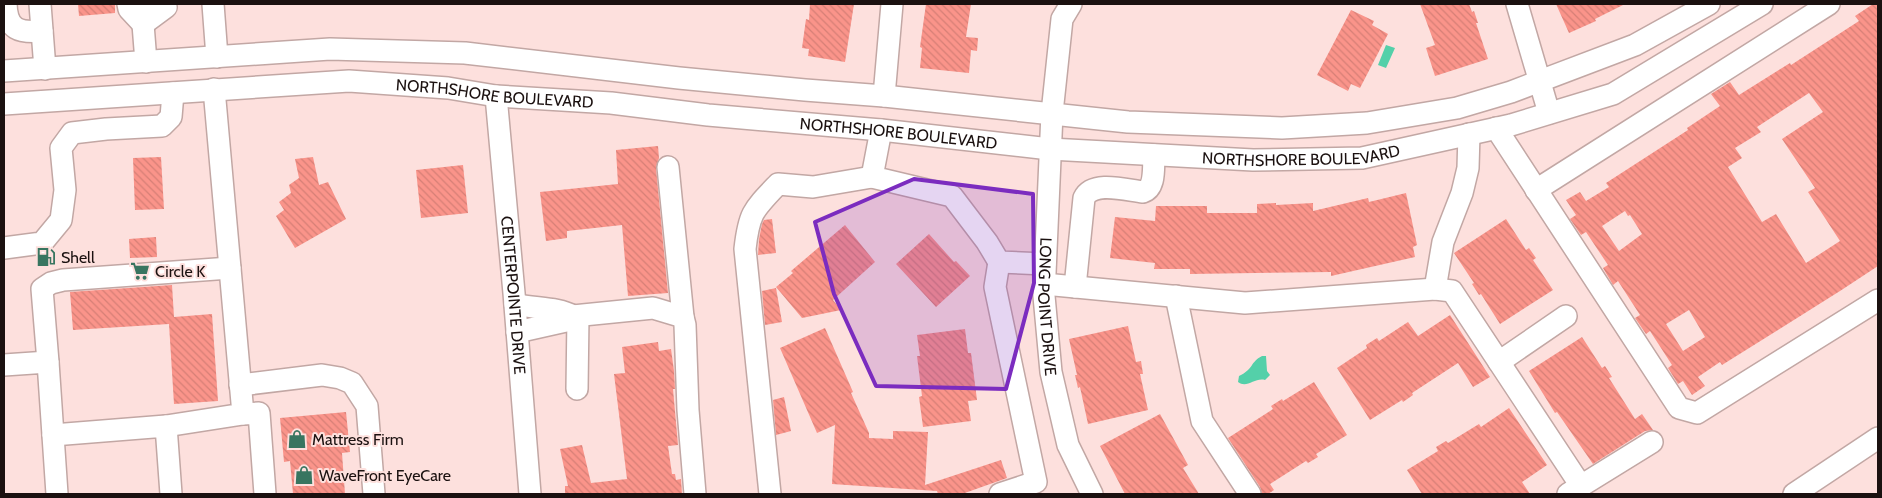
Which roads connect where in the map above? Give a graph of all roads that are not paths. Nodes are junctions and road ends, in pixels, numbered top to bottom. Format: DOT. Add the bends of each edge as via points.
graph roads {
  1 [pos="6,4"];
  2 [pos="40,4"];
  3 [pos="128,4"];
  4 [pos="135,4"];
  5 [pos="151,4"];
  6 [pos="166,4"];
  7 [pos="213,4"];
  8 [pos="892,4"];
  9 [pos="1071,4"];
  10 [pos="1517,4"];
  11 [pos="1708,4"];
  12 [pos="1762,4"];
  13 [pos="1829,4"];
  14 [pos="144,14"];
  15 [pos="42,31"];
  16 [pos="217,57"];
  17 [pos="146,62"];
  18 [pos="45,69"];
  19 [pos="4,71"];
  20 [pos="1539,81"];
  21 [pos="214,90"];
  22 [pos="172,93"];
  23 [pos="496,96"];
  24 [pos="884,96"];
  25 [pos="86,99"];
  26 [pos="4,104"];
  27 [pos="1052,113"];
  28 [pos="1548,113"];
  29 [pos="1496,128"];
  30 [pos="881,130"];
  31 [pos="87,131"];
  32 [pos="1469,134"];
  33 [pos="1050,149"];
  34 [pos="1154,155"];
  35 [pos="668,167"];
  36 [pos="872,177"];
  37 [pos="1536,190"];
  38 [pos="4,248"];
  39 [pos="999,262"];
  40 [pos="230,268"];
  41 [pos="1045,274"];
  42 [pos="1075,287"];
  43 [pos="1436,289"];
  44 [pos="1176,296"];
  45 [pos="1878,300"];
  46 [pos="515,304"];
  47 [pos="575,316"];
  48 [pos="1566,316"];
  49 [pos="683,317"];
  50 [pos="517,332"];
  51 [pos="48,362"];
  52 [pos="1499,362"];
  53 [pos="4,365"];
  54 [pos="240,385"];
  55 [pos="577,389"];
  56 [pos="243,414"];
  57 [pos="166,426"];
  58 [pos="53,435"];
  59 [pos="1878,438"];
  60 [pos="1652,442"];
  61 [pos="1040,488"];
  62 [pos="1574,490"];
  63 [pos="57,494"];
  64 [pos="171,494"];
  65 [pos="265,494"];
  66 [pos="374,494"];
  67 [pos="530,494"];
  68 [pos="695,494"];
  69 [pos="770,494"];
  70 [pos="1000,494"];
  71 [pos="1092,494"];
  72 [pos="1250,494"];
  73 [pos="1794,494"];
  1 -- 15 [label="street" via="9,21 14,28 24,32"];
  2 -- 15 [label="street"];
  3 -- 14 [label="street" via="129,9"];
  4 -- 14 [label="street" via="136,9"];
  5 -- 14 [label="street" via="151,12"];
  6 -- 14 [label="street" via="166,7"];
  7 -- 16 [label="street"];
  8 -- 24 [label="street"];
  9 -- 27 [label="street, LONG POINT DRIVE" via="1062,19"];
  10 -- 20 [label="street"];
  11 -- 20 [label="street, NORTHSHORE BOULEVARD" via="1635,45"];
  12 -- 28 [label="street, NORTHSHORE BOULEVARD" via="1613,94"];
  13 -- 37 [label="street"];
  14 -- 17 [label="street"];
  15 -- 18 [label="street"];
  16 -- 17 [label="street, NORTHSHORE BOULEVARD"];
  16 -- 24 [label="street, NORTHSHORE BOULEVARD" via="330,49 465,53 679,78"];
  17 -- 18 [label="street, NORTHSHORE BOULEVARD"];
  18 -- 19 [label="street, NORTHSHORE BOULEVARD"];
  20 -- 27 [label="street, NORTHSHORE BOULEVARD" via="1458,108 1367,123 1282,128 1128,122"];
  20 -- 28 [label="street"];
  21 -- 22 [label="street, NORTHSHORE BOULEVARD"];
  21 -- 23 [label="street, NORTHSHORE BOULEVARD" via="349,81 448,88"];
  21 -- 40 [label="street"];
  22 -- 25 [label="street, NORTHSHORE BOULEVARD"];
  22 -- 31 [label="street" via="171,117 162,126"];
  23 -- 30 [label="street, NORTHSHORE BOULEVARD" via="611,103"];
  23 -- 46 [label="street, CENTERPOINTE DRIVE"];
  24 -- 27 [label="street, NORTHSHORE BOULEVARD"];
  25 -- 26 [label="street, NORTHSHORE BOULEVARD"];
  25 -- 31 [label="street"];
  27 -- 33 [label="street, LONG POINT DRIVE"];
  28 -- 29 [label="street, NORTHSHORE BOULEVARD"];
  29 -- 32 [label="street, NORTHSHORE BOULEVARD"];
  29 -- 37 [label="street"];
  30 -- 33 [label="street, NORTHSHORE BOULEVARD"];
  30 -- 36 [label="street"];
  31 -- 38 [label="street" via="72,133 61,148 65,190 61,220 42,244"];
  32 -- 34 [label="street, NORTHSHORE BOULEVARD" via="1362,158 1253,160"];
  32 -- 43 [label="street" via="1468,168 1443,242"];
  33 -- 34 [label="street, NORTHSHORE BOULEVARD"];
  33 -- 41 [label="street, LONG POINT DRIVE"];
  34 -- 42 [label="street" via="1148,191 1098,187 1090,189 1084,198"];
  35 -- 49 [label="street"];
  36 -- 39 [label="street" via="952,196"];
  36 -- 69 [label="street" via="813,187 778,184 756,207 748,224 745,249"];
  37 -- 45 [label="street" via="1680,408 1697,413"];
  39 -- 41 [label="street"];
  39 -- 61 [label="street" via="995,287"];
  40 -- 51 [label="street" via="51,283 42,289"];
  40 -- 54 [label="street"];
  41 -- 42 [label="street"];
  41 -- 71 [label="street, LONG POINT DRIVE" via="1051,372 1068,445"];
  42 -- 44 [label="street"];
  43 -- 44 [label="street" via="1245,303"];
  43 -- 52 [label="street" via="1452,291"];
  44 -- 72 [label="street" via="1202,421"];
  46 -- 47 [label="street"];
  46 -- 50 [label="street, CENTERPOINTE DRIVE"];
  47 -- 49 [label="street" via="653,308"];
  47 -- 50 [label="street"];
  47 -- 55 [label="street"];
  48 -- 52 [label="street"];
  49 -- 68 [label="street"];
  50 -- 67 [label="street, CENTERPOINTE DRIVE"];
  51 -- 53 [label="street"];
  51 -- 58 [label="street"];
  52 -- 62 [label="street"];
  54 -- 56 [label="street"];
  54 -- 66 [label="street" via="322,374 352,383 367,406"];
  56 -- 57 [label="street"];
  56 -- 65 [label="street" via="259,413"];
  57 -- 58 [label="street"];
  57 -- 64 [label="street"];
  58 -- 63 [label="street"];
  59 -- 73 [label="street"];
  60 -- 62 [label="street"];
  61 -- 70 [label="street"];
}
